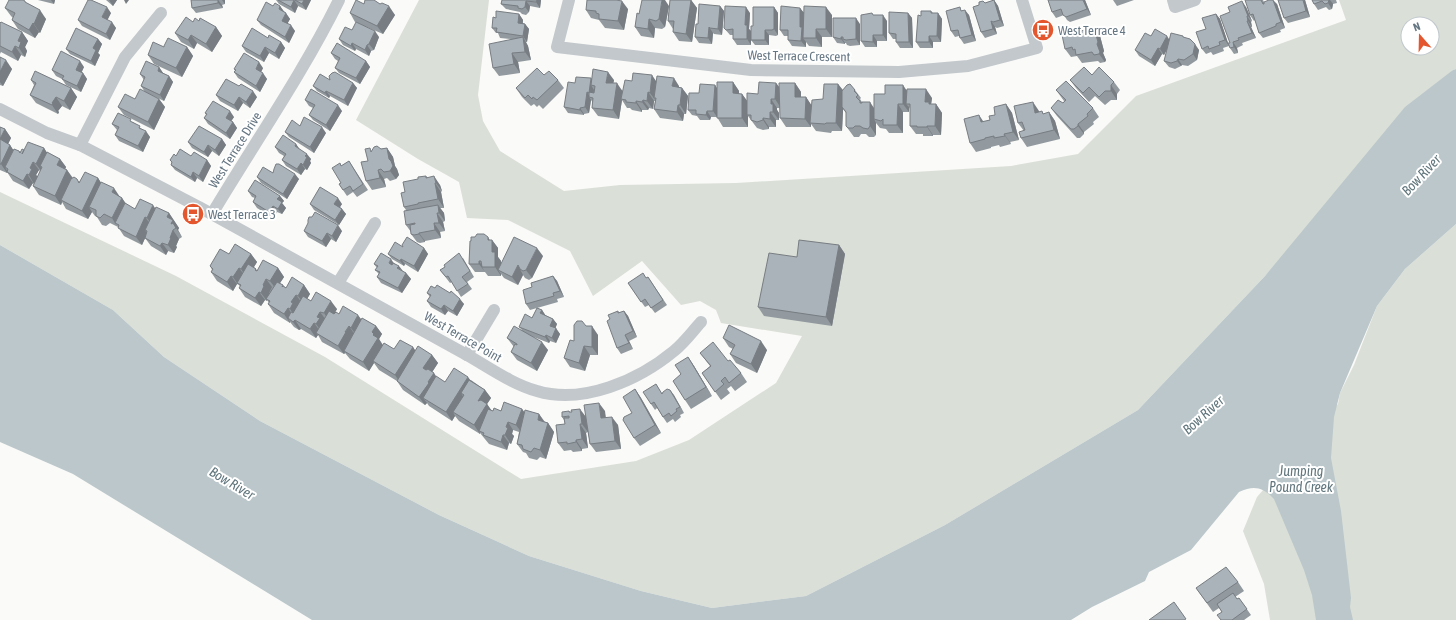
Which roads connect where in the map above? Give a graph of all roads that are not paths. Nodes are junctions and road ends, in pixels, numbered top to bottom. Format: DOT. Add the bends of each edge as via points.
graph roads {
  1 [pos="339,0"];
  2 [pos="569,0"];
  3 [pos="1022,0"];
  4 [pos="1173,0"];
  5 [pos="1196,0"];
  6 [pos="161,13"];
  7 [pos="0,109"];
  8 [pos="80,145"];
  9 [pos="212,214"];
  10 [pos="375,223"];
  11 [pos="338,283"];
  12 [pos="494,310"];
  13 [pos="701,322"];
  14 [pos="467,355"];
  1 -- 9 [label="street, West Terrace Drive" via="289,91"];
  2 -- 3 [label="street, West Terrace Crescent" via="557,47 751,70 899,72 968,66 1037,48"];
  4 -- 5 [label="street" via="1175,7"];
  6 -- 8 [label="street" via="125,57"];
  7 -- 8 [label="street" via="47,133"];
  8 -- 9 [label="street"];
  9 -- 11 [label="street, West Terrace Point"];
  10 -- 11 [label="street"];
  11 -- 14 [label="street, West Terrace Point"];
  12 -- 14 [label="street"];
  13 -- 14 [label="street, West Terrace Point" via="675,350 654,366 630,379 600,390 569,396 538,392 509,380"];
}
